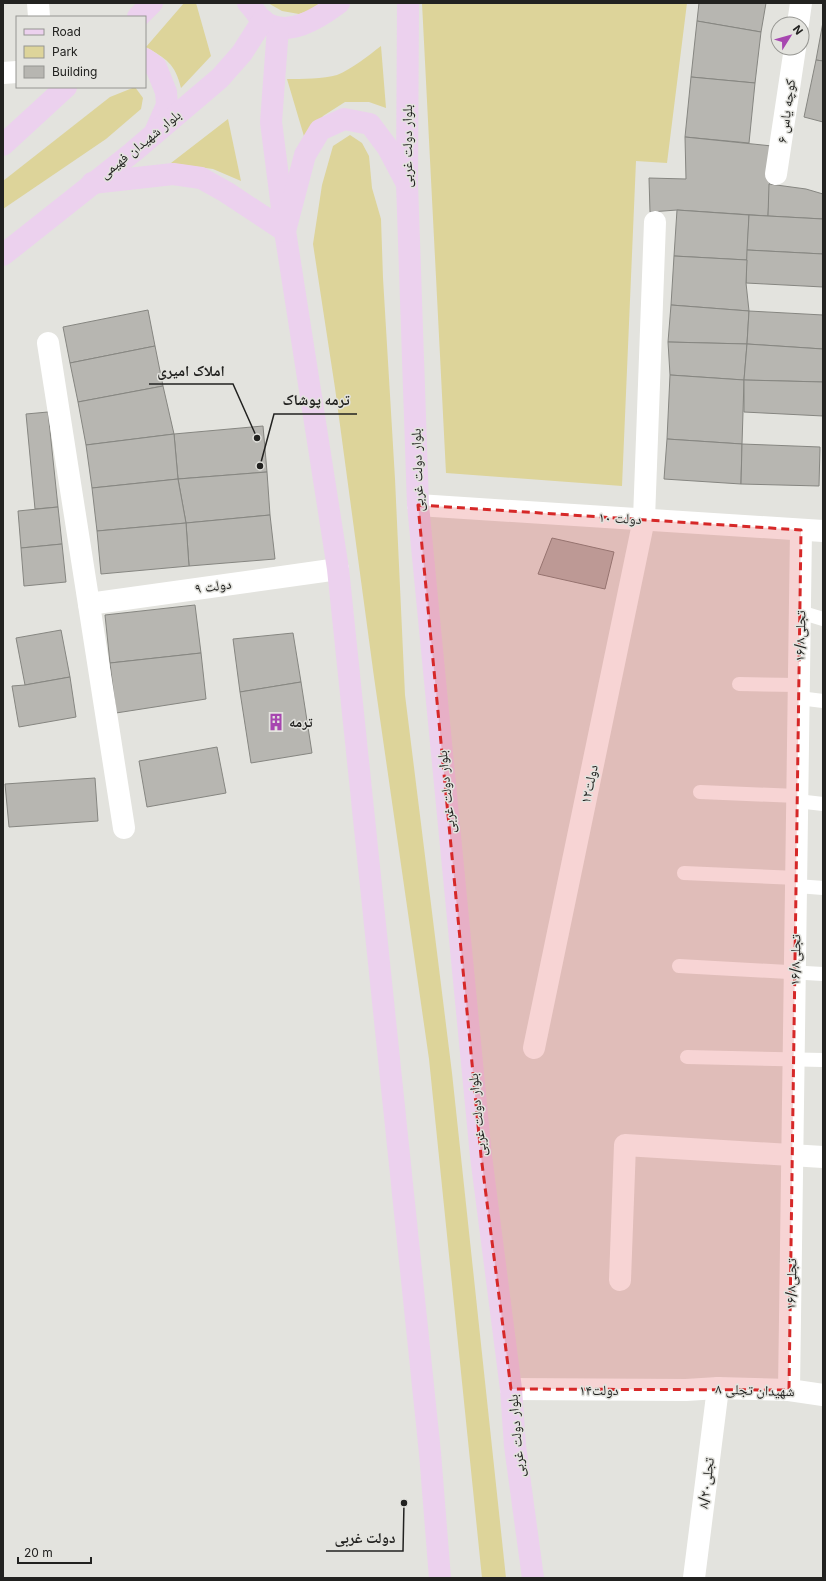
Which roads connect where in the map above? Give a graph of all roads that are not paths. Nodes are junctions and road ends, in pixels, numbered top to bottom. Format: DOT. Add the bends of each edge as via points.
graph roads {
  1 [pos="38,3"];
  2 [pos="152,3"];
  3 [pos="248,3"];
  4 [pos="339,3"];
  5 [pos="408,3"];
  6 [pos="802,3"];
  7 [pos="39,16"];
  8 [pos="139,16"];
  9 [pos="800,16"];
  10 [pos="270,24"];
  11 [pos="794,56"];
  12 [pos="146,61"];
  13 [pos="16,72"];
  14 [pos="3,73"];
  15 [pos="65,88"];
  16 [pos="155,133"];
  17 [pos="3,144"];
  18 [pos="776,174"];
  19 [pos="92,183"];
  20 [pos="407,183"];
  21 [pos="655,222"];
  22 [pos="285,231"];
  23 [pos="3,254"];
  24 [pos="48,343"];
  25 [pos="418,506"];
  26 [pos="644,519"];
  27 [pos="801,530"];
  28 [pos="823,531"];
  29 [pos="338,569"];
  30 [pos="89,604"];
  31 [pos="800,612"];
  32 [pos="823,619"];
  33 [pos="739,684"];
  34 [pos="799,692"];
  35 [pos="823,701"];
  36 [pos="700,792"];
  37 [pos="797,799"];
  38 [pos="823,804"];
  39 [pos="124,828"];
  40 [pos="684,873"];
  41 [pos="797,882"];
  42 [pos="823,888"];
  43 [pos="679,966"];
  44 [pos="795,972"];
  45 [pos="823,974"];
  46 [pos="534,1048"];
  47 [pos="687,1057"];
  48 [pos="794,1060"];
  49 [pos="823,1060"];
  50 [pos="792,1154"];
  51 [pos="823,1157"];
  52 [pos="620,1280"];
  53 [pos="718,1388"];
  54 [pos="511,1390"];
  55 [pos="686,1390"];
  56 [pos="789,1390"];
  57 [pos="823,1395"];
  58 [pos="440,1578"];
  59 [pos="533,1578"];
  60 [pos="694,1578"];
  1 -- 7 [label="street"];
  2 -- 8 [label="main road"];
  3 -- 10 [label="main road"];
  4 -- 10 [label="main road" via="320,17 300,25"];
  5 -- 20 [label="main road, بلوار دولت غربی"];
  6 -- 9 [label="street"];
  10 -- 16 [label="main road, بلوار شهیدان فهیمی" via="220,78"];
  10 -- 22 [label="main road" via="271,122"];
  11 -- 18 [label="street, کوچه یاس ۶"];
  12 -- 16 [label="main road" via="156,67 166,92 167,105"];
  13 -- 14 [label="street"];
  15 -- 17 [label="main road"];
  16 -- 19 [label="main road, بلوار شهیدان فهیمی"];
  19 -- 22 [label="main road" via="172,174 201,178"];
  19 -- 23 [label="main road, بلوار شهیدان فهیمی"];
  20 -- 22 [label="main road" via="388,148 370,124 344,119 320,130 305,155"];
  20 -- 25 [label="main road, بلوار دولت غربی"];
  21 -- 26 [label="street, ۱۲دولت"];
  22 -- 29 [label="main road"];
  24 -- 30 [label="street"];
  25 -- 26 [label="street, ۱۰ دولت"];
  25 -- 54 [label="main road, بلوار دولت غربی" via="481,1156"];
  26 -- 27 [label="street, ۱۰ دولت"];
  26 -- 46 [label="street, ۱۲دولت"];
  27 -- 28 [label="street, ۱۰ دولت"];
  27 -- 31 [label="street, تجلی۱۶/۸"];
  29 -- 30 [label="street, ۹ دولت"];
  29 -- 58 [label="main road" via="430,1445"];
  30 -- 39 [label="street"];
  31 -- 32 [label="lane"];
  31 -- 34 [label="street, تجلی۱۶/۸"];
  33 -- 34 [label="lane"];
  34 -- 35 [label="lane"];
  34 -- 37 [label="street, تجلی۱۶/۸"];
  36 -- 37 [label="lane"];
  37 -- 38 [label="lane"];
  37 -- 41 [label="street, تجلی۱۶/۸"];
  40 -- 41 [label="lane"];
  41 -- 42 [label="lane"];
  41 -- 44 [label="street, تجلی۱۶/۸"];
  43 -- 44 [label="lane"];
  44 -- 45 [label="lane"];
  44 -- 48 [label="street, تجلی۱۶/۸"];
  47 -- 48 [label="lane"];
  48 -- 49 [label="lane"];
  48 -- 50 [label="street, تجلی۱۶/۸"];
  50 -- 51 [label="street"];
  50 -- 52 [label="street" via="625,1145"];
  50 -- 56 [label="street, تجلی۱۶/۸"];
  53 -- 55 [label="street, شهیدان تجلی ۸"];
  53 -- 56 [label="street, شهیدان تجلی ۸"];
  53 -- 60 [label="street, تجلی۸/۲۰"];
  54 -- 55 [label="street, ۱۴دولت"];
  54 -- 59 [label="main road, بلوار دولت غربی" via="515,1446"];
  56 -- 57 [label="street, شهیدان تجلی ۸"];
}
